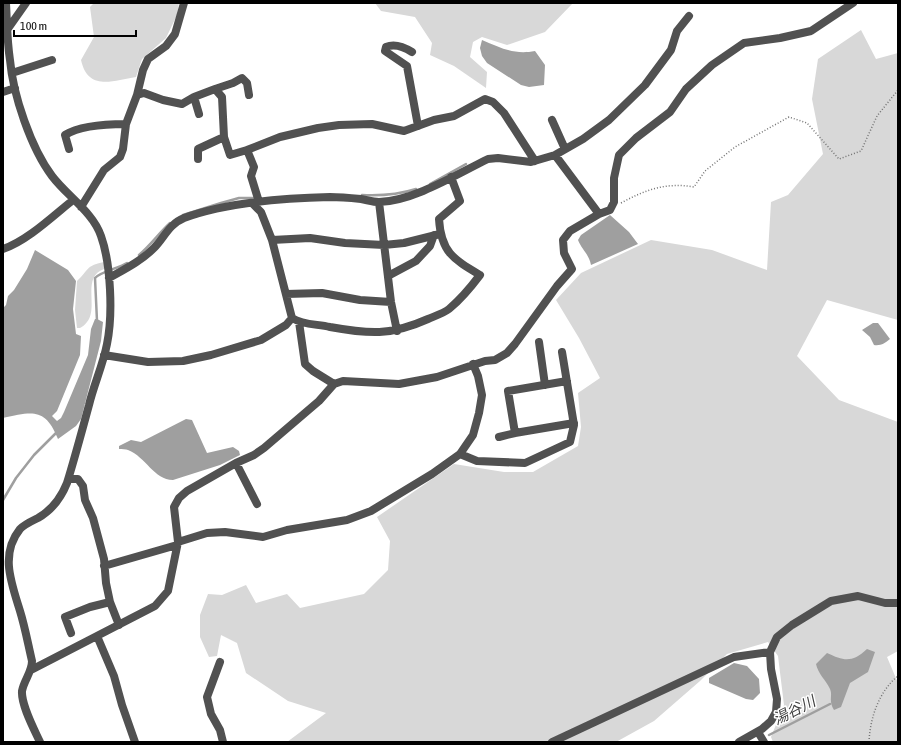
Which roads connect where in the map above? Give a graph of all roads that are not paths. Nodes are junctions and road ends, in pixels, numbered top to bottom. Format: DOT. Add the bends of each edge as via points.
graph roads {
  1 [pos="6,3"];
  2 [pos="26,3"];
  3 [pos="184,3"];
  4 [pos="853,3"];
  5 [pos="5,15"];
  6 [pos="689,16"];
  7 [pos="8,30"];
  8 [pos="412,52"];
  9 [pos="52,60"];
  10 [pos="12,73"];
  11 [pos="15,88"];
  12 [pos="215,89"];
  13 [pos="3,92"];
  14 [pos="136,95"];
  15 [pos="250,95"];
  16 [pos="194,97"];
  17 [pos="199,114"];
  18 [pos="552,120"];
  19 [pos="126,124"];
  20 [pos="418,126"];
  21 [pos="224,137"];
  22 [pos="69,149"];
  23 [pos="565,149"];
  24 [pos="248,150"];
  25 [pos="555,155"];
  26 [pos="198,159"];
  27 [pos="535,161"];
  28 [pos="451,177"];
  29 [pos="73,200"];
  30 [pos="379,202"];
  31 [pos="255,203"];
  32 [pos="81,207"];
  33 [pos="599,214"];
  34 [pos="437,234"];
  35 [pos="272,240"];
  36 [pos="384,245"];
  37 [pos="3,249"];
  38 [pos="388,276"];
  39 [pos="109,278"];
  40 [pos="286,294"];
  41 [pos="391,302"];
  42 [pos="295,320"];
  43 [pos="397,331"];
  44 [pos="539,342"];
  45 [pos="562,352"];
  46 [pos="104,355"];
  47 [pos="473,364"];
  48 [pos="567,381"];
  49 [pos="334,384"];
  50 [pos="544,385"];
  51 [pos="574,423"];
  52 [pos="515,433"];
  53 [pos="499,437"];
  54 [pos="460,454"];
  55 [pos="236,463"];
  56 [pos="69,479"];
  57 [pos="257,504"];
  58 [pos="178,544"];
  59 [pos="104,566"];
  60 [pos="5,581"];
  61 [pos="110,602"];
  62 [pos="898,603"];
  63 [pos="119,625"];
  64 [pos="71,633"];
  65 [pos="97,636"];
  66 [pos="770,652"];
  67 [pos="220,662"];
  68 [pos="31,670"];
  69 [pos="758,732"];
  70 [pos="40,742"];
  71 [pos="135,742"];
  72 [pos="223,742"];
  73 [pos="552,742"];
  74 [pos="739,742"];
  75 [pos="764,742"];
  1 -- 5 [label="street"];
  2 -- 7 [label="street"];
  3 -- 14 [label="street" via="175,34 166,46 148,59"];
  4 -- 33 [label="street" via="811,31 744,43 712,65 686,89 670,112 636,138 619,155 614,178 614,202 610,210"];
  5 -- 7 [label="street"];
  6 -- 23 [label="street" via="677,31 671,50 645,85 609,120"];
  7 -- 10 [label="street"];
  8 -- 20 [label="street" via="391,45 386,47 385,51 407,66"];
  9 -- 10 [label="street"];
  10 -- 11 [label="street"];
  11 -- 13 [label="street"];
  11 -- 29 [label="street" via="42,160 51,175"];
  12 -- 15 [label="street" via="242,78 247,83"];
  12 -- 16 [label="street"];
  12 -- 21 [label="street" via="222,97"];
  14 -- 16 [label="street" via="144,93 182,104"];
  14 -- 19 [label="street"];
  16 -- 17 [label="street"];
  18 -- 23 [label="street"];
  19 -- 22 [label="street" via="109,124 72,131 65,135"];
  19 -- 32 [label="street" via="120,157 104,170"];
  20 -- 24 [label="street" via="404,131 372,124 339,125 280,137"];
  20 -- 27 [label="street" via="454,116 485,99 493,102 504,113"];
  21 -- 24 [label="street" via="230,155"];
  21 -- 26 [label="street" via="198,149"];
  23 -- 25 [label="street"];
  24 -- 31 [label="street" via="254,167 251,176"];
  25 -- 27 [label="street"];
  25 -- 33 [label="street"];
  27 -- 28 [label="street" via="488,159"];
  28 -- 30 [label="street" via="408,197"];
  28 -- 34 [label="street" via="460,201 439,218"];
  29 -- 32 [label="street"];
  29 -- 37 [label="street" via="19,241"];
  30 -- 31 [label="street" via="331,197"];
  30 -- 36 [label="street"];
  31 -- 35 [label="street"];
  31 -- 39 [label="street" via="202,212 181,219 169,228 154,248 138,262"];
  32 -- 39 [label="street" via="102,237"];
  33 -- 47 [label="street" via="570,231 563,240 564,253 572,269 515,344 502,357"];
  34 -- 36 [label="street" via="404,243"];
  34 -- 38 [label="street" via="416,261"];
  34 -- 43 [label="street" via="448,253 480,275 448,310"];
  35 -- 36 [label="street" via="310,238"];
  35 -- 40 [label="street"];
  36 -- 38 [label="street"];
  38 -- 41 [label="street"];
  39 -- 46 [label="street" via="110,319"];
  40 -- 41 [label="street" via="322,293 360,300"];
  40 -- 42 [label="street"];
  41 -- 43 [label="street"];
  42 -- 43 [label="street" via="370,333"];
  42 -- 46 [label="street" via="261,340 183,361 148,362"];
  42 -- 49 [label="street" via="305,364"];
  44 -- 50 [label="street"];
  45 -- 48 [label="street"];
  46 -- 56 [label="street"];
  47 -- 49 [label="street" via="437,377 398,384 343,381"];
  47 -- 54 [label="street" via="482,395 473,435"];
  48 -- 50 [label="street"];
  48 -- 51 [label="street"];
  49 -- 55 [label="street" via="264,448"];
  50 -- 52 [label="street" via="508,391"];
  51 -- 52 [label="street"];
  51 -- 54 [label="street" via="570,442 525,463 477,461"];
  52 -- 53 [label="street"];
  54 -- 58 [label="street" via="371,511 347,520 287,530 263,537 225,532 208,533"];
  55 -- 57 [label="street"];
  55 -- 58 [label="street" via="179,498 174,507"];
  56 -- 59 [label="street" via="78,479 83,486"];
  56 -- 60 [label="street" via="53,507 20,528 9,541 6,549"];
  58 -- 59 [label="street"];
  58 -- 63 [label="street" via="168,591 155,606"];
  59 -- 61 [label="street"];
  60 -- 68 [label="street" via="16,598 22,617 32,661"];
  61 -- 63 [label="street"];
  61 -- 64 [label="street" via="66,617"];
  62 -- 66 [label="street" via="885,603 858,596 831,601 777,637"];
  63 -- 65 [label="street"];
  65 -- 68 [label="street"];
  65 -- 71 [label="street" via="114,676"];
  66 -- 69 [label="street" via="777,699 776,712 771,721"];
  66 -- 73 [label="street" via="734,657"];
  67 -- 72 [label="street" via="207,697"];
  68 -- 70 [label="street" via="22,691 23,700"];
  69 -- 74 [label="street"];
  69 -- 75 [label="street"];
}
